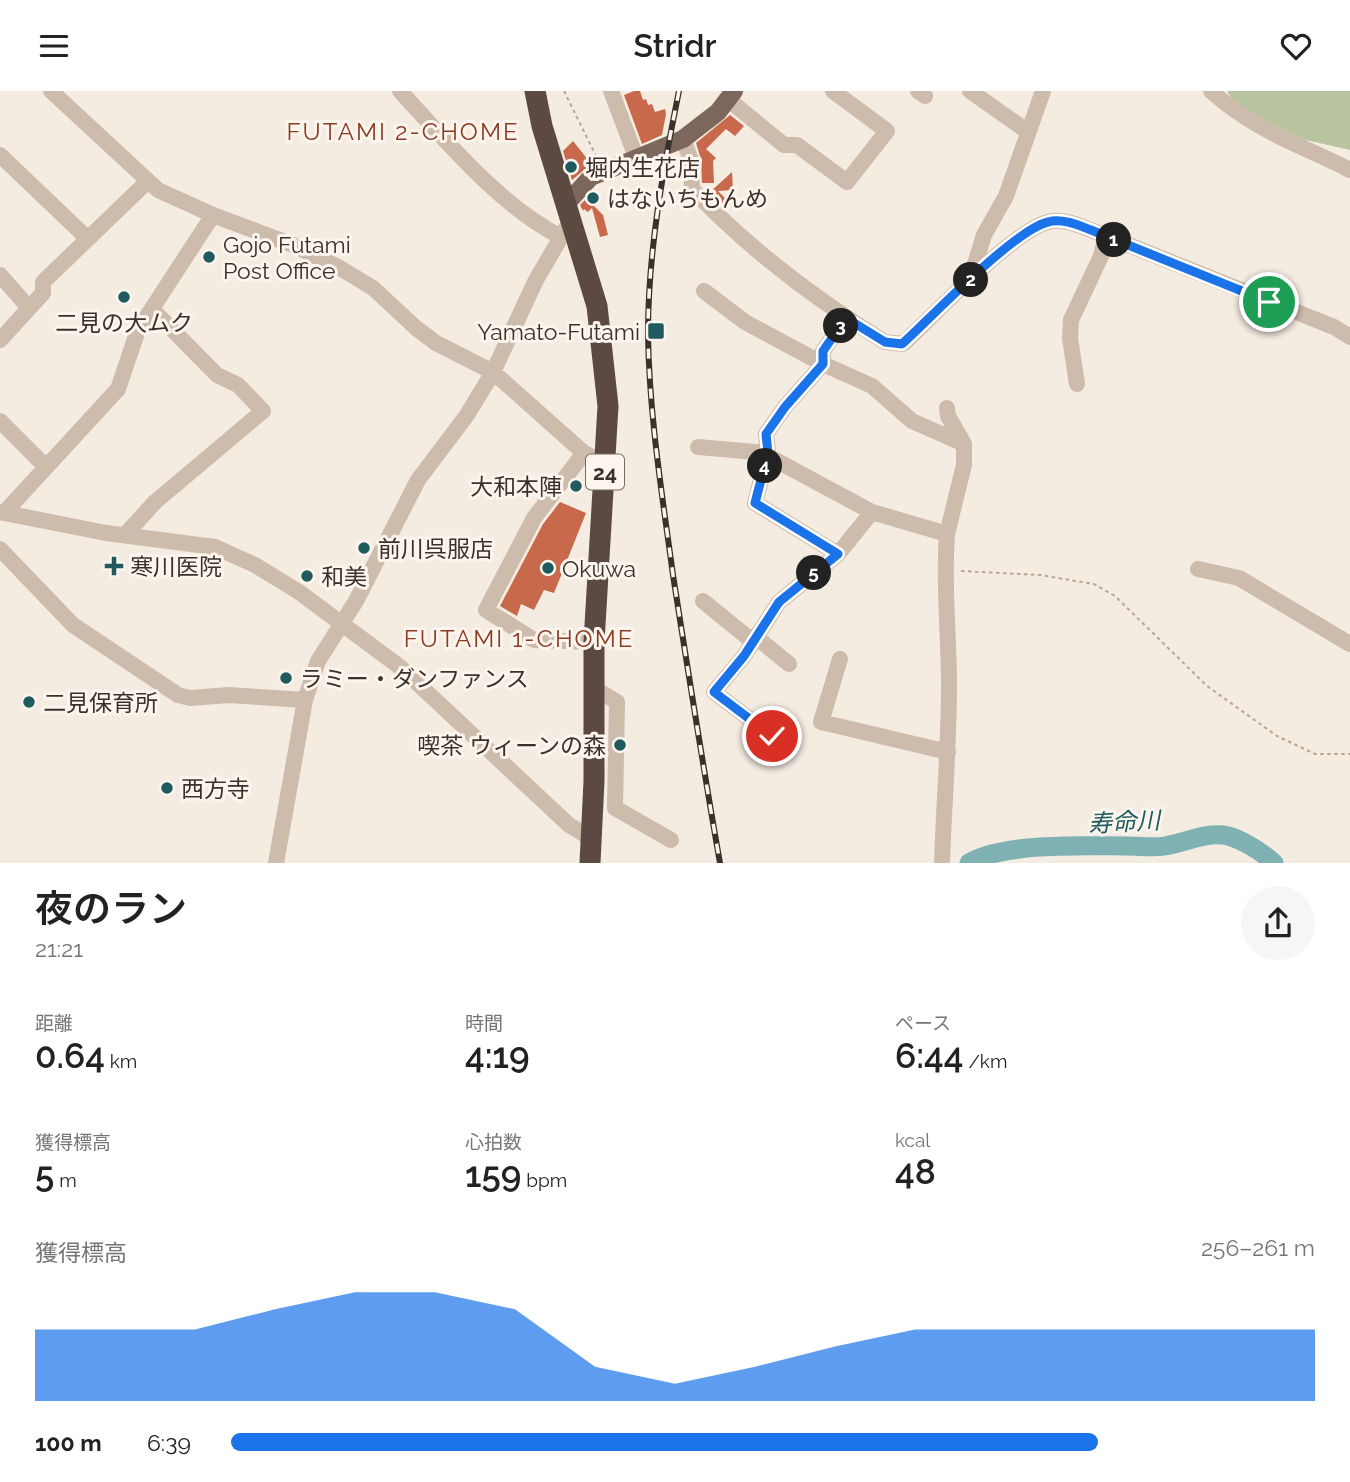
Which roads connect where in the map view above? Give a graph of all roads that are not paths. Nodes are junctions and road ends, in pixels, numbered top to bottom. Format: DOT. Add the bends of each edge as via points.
graph roads {
  1 [pos="400,91"];
  2 [pos="536,91"];
  3 [pos="611,91"];
  4 [pos="833,91"];
  5 [pos="970,91"];
  6 [pos="1043,91"];
  7 [pos="1211,91"];
  8 [pos="55,92"];
  9 [pos="732,95"];
  10 [pos="1027,131"];
  11 [pos="683,139"];
  12 [pos="0,155"];
  13 [pos="636,157"];
  14 [pos="1350,170"];
  15 [pos="148,181"];
  16 [pos="213,215"];
  17 [pos="566,220"];
  18 [pos="1106,236"];
  19 [pos="88,239"];
  20 [pos="0,275"];
  21 [pos="969,282"];
  22 [pos="704,291"];
  23 [pos="29,308"];
  24 [pos="152,309"];
  25 [pos="846,318"];
  26 [pos="2,333"];
  27 [pos="1350,337"];
  28 [pos="823,364"];
  29 [pos="492,372"];
  30 [pos="1077,384"];
  31 [pos="947,408"];
  32 [pos="0,421"];
  33 [pos="964,444"];
  34 [pos="698,447"];
  35 [pos="584,453"];
  36 [pos="768,455"];
  37 [pos="606,464"];
  38 [pos="46,467"];
  39 [pos="2,512"];
  40 [pos="872,512"];
  41 [pos="947,534"];
  42 [pos="125,535"];
  43 [pos="0,549"];
  44 [pos="838,554"];
  45 [pos="1198,569"];
  46 [pos="703,601"];
  47 [pos="340,625"];
  48 [pos="753,639"];
  49 [pos="594,642"];
  50 [pos="1350,644"];
  51 [pos="840,659"];
  52 [pos="789,664"];
  53 [pos="594,688"];
  54 [pos="305,699"];
  55 [pos="772,736"];
  56 [pos="948,752"];
  57 [pos="592,839"];
  58 [pos="671,840"];
  59 [pos="276,863"];
  60 [pos="590,863"];
  61 [pos="943,863"];
  1 -- 17 [label="street" via="530,221"];
  2 -- 17 [label="highway, 24"];
  3 -- 13 [label="street"];
  4 -- 9 [label="street" via="887,131 847,182 797,145 784,145"];
  5 -- 10 [label="street"];
  6 -- 10 [label="street"];
  7 -- 14 [label="street" via="1262,130"];
  8 -- 15 [label="street"];
  9 -- 11 [label="main road" via="705,124"];
  10 -- 21 [label="street" via="1006,196 984,235"];
  11 -- 13 [label="main road"];
  11 -- 25 [label="street" via="691,160 692,189 728,227"];
  12 -- 19 [label="street"];
  13 -- 17 [label="main road" via="591,177"];
  15 -- 16 [label="street" via="173,199"];
  15 -- 19 [label="street"];
  16 -- 24 [label="street"];
  16 -- 29 [label="street" via="340,268 373,288 436,343"];
  17 -- 29 [label="street"];
  17 -- 37 [label="highway, 24" via="597,306 608,406"];
  18 -- 21 [label="street" via="1071,223 1050,221 1030,230"];
  18 -- 27 [label="street"];
  18 -- 30 [label="street" via="1071,320"];
  19 -- 23 [label="street" via="43,282 43,293"];
  20 -- 23 [label="street"];
  21 -- 25 [label="street" via="902,344 885,342"];
  22 -- 28 [label="street" via="745,322"];
  23 -- 26 [label="street"];
  24 -- 38 [label="street" via="135,339 118,389"];
  24 -- 42 [label="street" via="217,375 238,385 263,411 155,502"];
  25 -- 28 [label="street" via="823,351"];
  28 -- 33 [label="street" via="872,386 912,421"];
  28 -- 36 [label="street" via="766,434"];
  29 -- 35 [label="street"];
  29 -- 47 [label="street" via="467,415 418,480"];
  31 -- 33 [label="street"];
  32 -- 38 [label="street"];
  33 -- 41 [label="street" via="964,465"];
  34 -- 36 [label="street"];
  35 -- 37 [label="street"];
  35 -- 49 [label="street" via="534,518 486,610 534,640"];
  36 -- 40 [label="street"];
  36 -- 44 [label="street" via="755,503"];
  37 -- 49 [label="highway, 24"];
  38 -- 39 [label="street"];
  39 -- 42 [label="street"];
  40 -- 41 [label="street"];
  40 -- 44 [label="street"];
  41 -- 56 [label="street"];
  42 -- 47 [label="street" via="215,547 299,592"];
  43 -- 54 [label="street" via="73,625 178,695"];
  44 -- 48 [label="street" via="779,602"];
  45 -- 50 [label="street" via="1239,578"];
  46 -- 48 [label="street"];
  47 -- 54 [label="street" via="318,661"];
  47 -- 57 [label="street" via="400,667 569,825"];
  48 -- 52 [label="street"];
  48 -- 55 [label="street" via="714,692"];
  49 -- 53 [label="highway, 24"];
  51 -- 56 [label="street" via="821,722"];
  53 -- 57 [label="highway, 24"];
  53 -- 58 [label="street" via="617,702 615,808"];
  54 -- 59 [label="street"];
  56 -- 61 [label="street"];
  57 -- 60 [label="highway, 24"];
}
